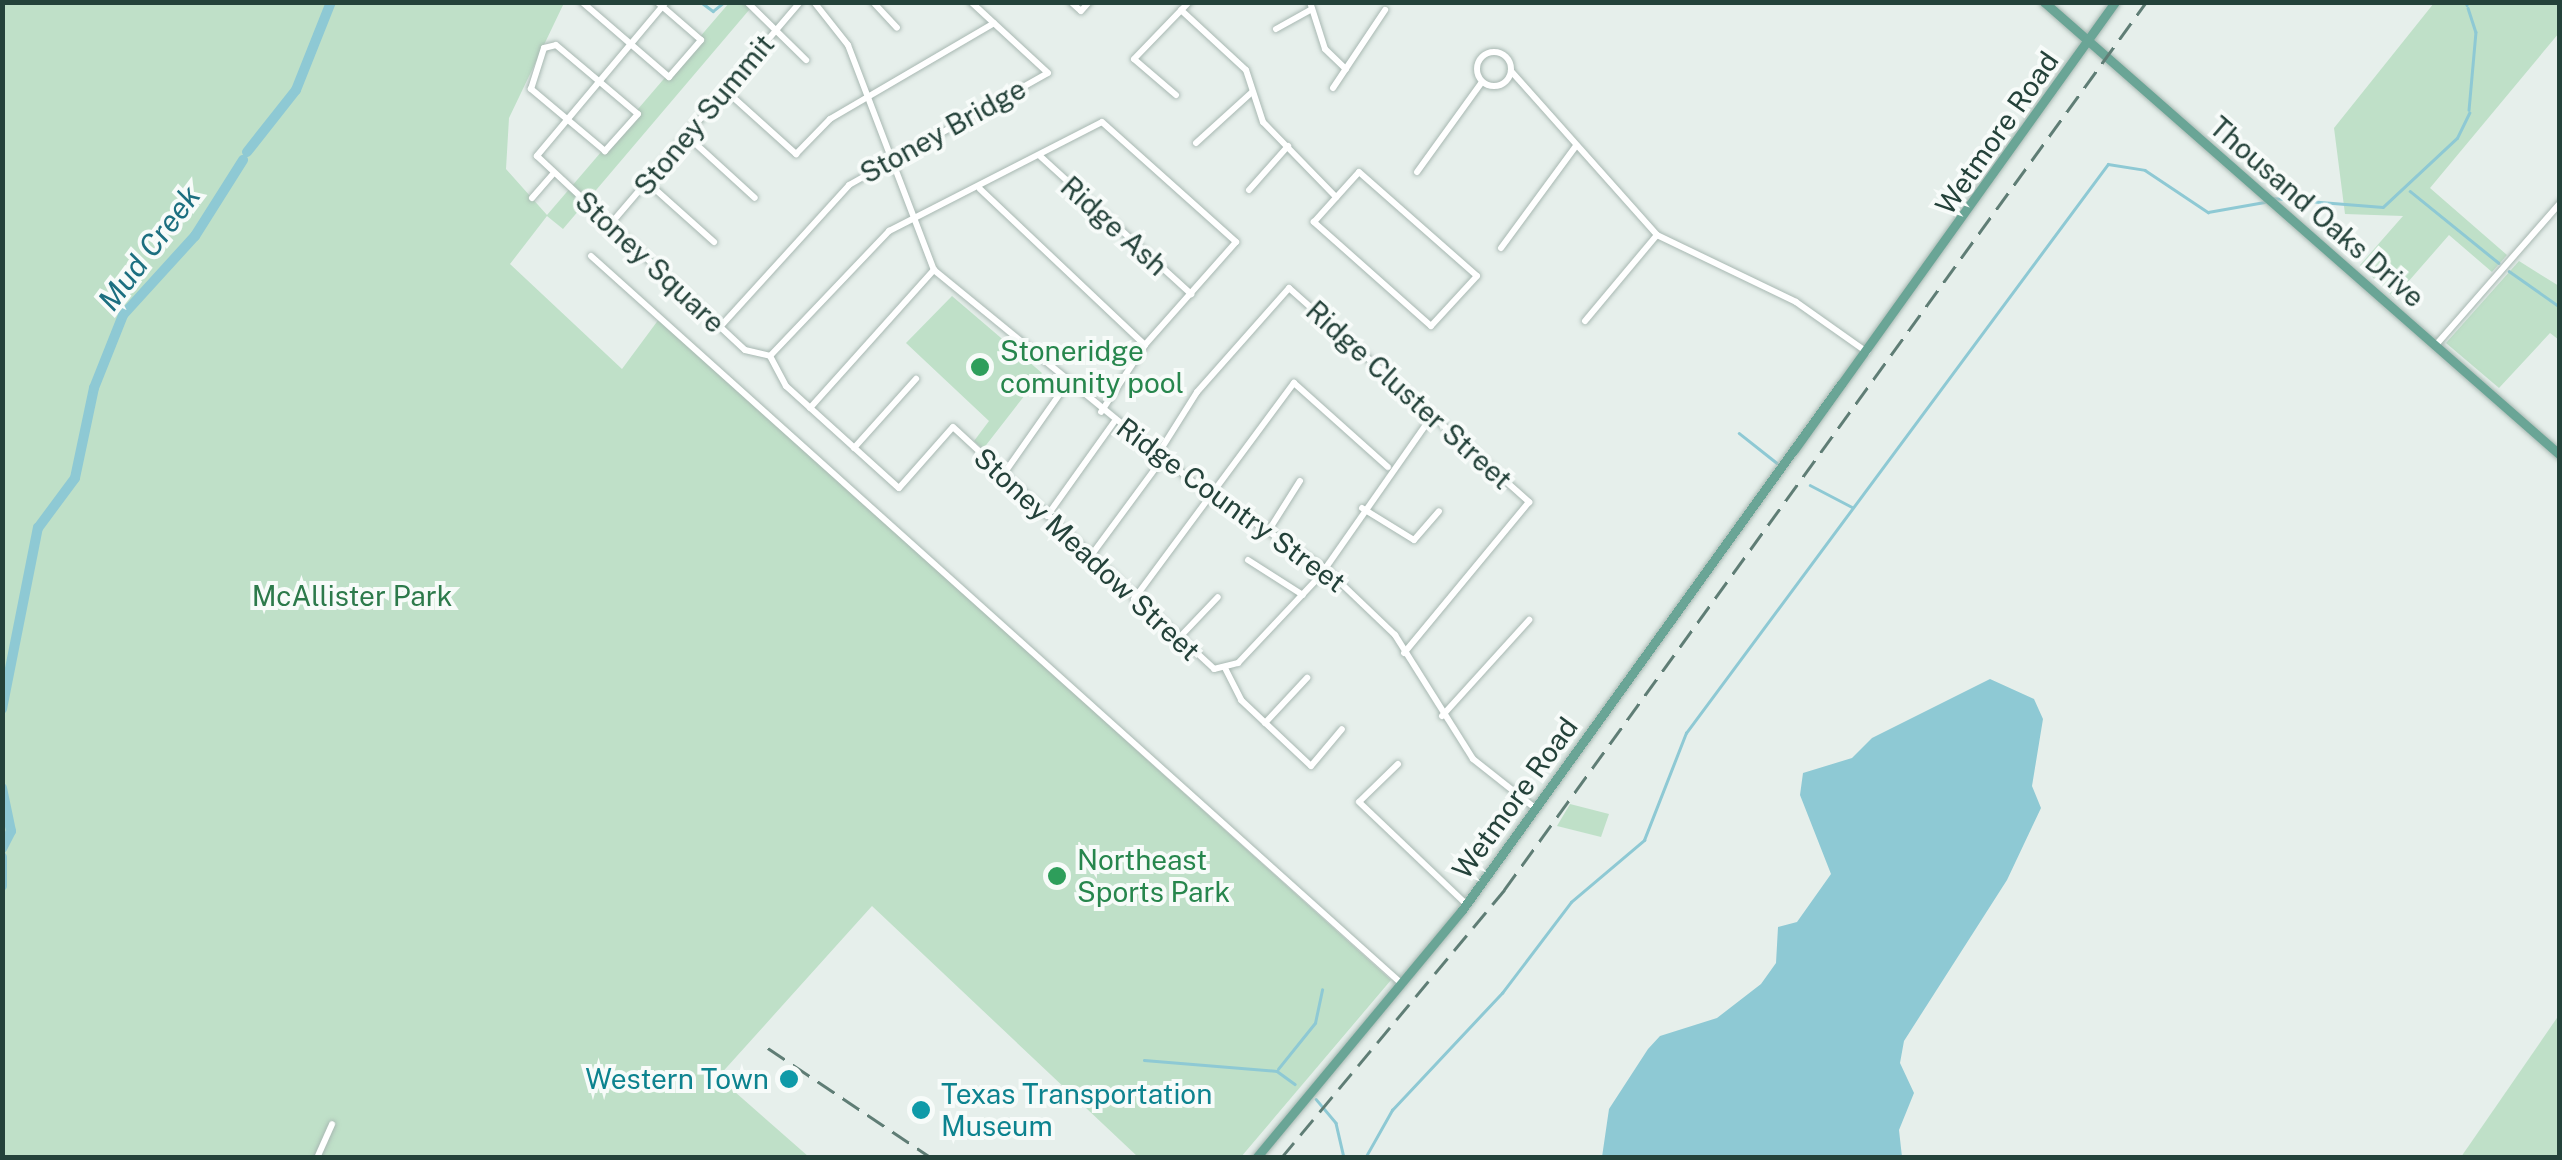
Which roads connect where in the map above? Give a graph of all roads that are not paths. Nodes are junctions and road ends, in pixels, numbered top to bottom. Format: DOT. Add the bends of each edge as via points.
graph roads {
  1 [pos="582,2"];
  2 [pos="747,2"];
  3 [pos="800,2"];
  4 [pos="814,2"];
  5 [pos="873,2"];
  6 [pos="971,2"];
  7 [pos="1071,2"];
  8 [pos="1089,2"];
  9 [pos="1188,2"];
  10 [pos="2044,2"];
  11 [pos="2115,2"];
  12 [pos="662,4"];
  13 [pos="1311,6"];
  14 [pos="1182,10"];
  15 [pos="1385,10"];
  16 [pos="994,23"];
  17 [pos="778,28"];
  18 [pos="897,28"];
  19 [pos="1276,29"];
  20 [pos="2088,40"];
  21 [pos="630,44"];
  22 [pos="806,60"];
  23 [pos="1346,70"];
  24 [pos="1511,70"];
  25 [pos="598,81"];
  26 [pos="1482,82"];
  27 [pos="1333,88"];
  28 [pos="725,90"];
  29 [pos="1252,92"];
  30 [pos="1176,96"];
  31 [pos="866,99"];
  32 [pos="566,118"];
  33 [pos="686,136"];
  34 [pos="1196,143"];
  35 [pos="1288,146"];
  36 [pos="1576,146"];
  37 [pos="1040,156"];
  38 [pos="888,161"];
  39 [pos="1417,172"];
  40 [pos="554,173"];
  41 [pos="647,182"];
  42 [pos="980,189"];
  43 [pos="1249,190"];
  44 [pos="1336,197"];
  45 [pos="532,198"];
  46 [pos="754,198"];
  47 [pos="2560,203"];
  48 [pos="909,223"];
  49 [pos="608,227"];
  50 [pos="1656,235"];
  51 [pos="714,242"];
  52 [pos="1501,248"];
  53 [pos="591,256"];
  54 [pos="934,270"];
  55 [pos="1190,294"];
  56 [pos="1585,321"];
  57 [pos="720,327"];
  58 [pos="1145,345"];
  59 [pos="2434,346"];
  60 [pos="1867,352"];
  61 [pos="770,356"];
  62 [pos="916,379"];
  63 [pos="1066,385"];
  64 [pos="810,408"];
  65 [pos="1101,412"];
  66 [pos="1432,416"];
  67 [pos="1114,422"];
  68 [pos="854,448"];
  69 [pos="1160,456"];
  70 [pos="2560,456"];
  71 [pos="1388,467"];
  72 [pos="1003,475"];
  73 [pos="1300,481"];
  74 [pos="1212,495"];
  75 [pos="1362,508"];
  76 [pos="1439,511"];
  77 [pos="1047,516"];
  78 [pos="1269,530"];
  79 [pos="1090,557"];
  80 [pos="1248,560"];
  81 [pos="1325,568"];
  82 [pos="1303,595"];
  83 [pos="1218,597"];
  84 [pos="1134,598"];
  85 [pos="1530,620"];
  86 [pos="1177,640"];
  87 [pos="1404,653"];
  88 [pos="1225,668"];
  89 [pos="1307,678"];
  90 [pos="1442,716"];
  91 [pos="1265,723"];
  92 [pos="1342,729"];
  93 [pos="1398,764"];
  94 [pos="1535,808"];
  95 [pos="1466,904"];
  96 [pos="1401,982"];
  97 [pos="332,1124"];
  98 [pos="317,1158"];
  99 [pos="1256,1158"];
  1 -- 21 [label="street"];
  2 -- 17 [label="street"];
  3 -- 17 [label="street, Stoney Summit"];
  4 -- 31 [label="street, Ridge Country Street" via="843,35"];
  5 -- 18 [label="street"];
  6 -- 16 [label="street"];
  7 -- 8 [label="street" via="1081,11"];
  9 -- 14 [label="street"];
  10 -- 20 [label="main road, Thousand Oaks Drive"];
  11 -- 20 [label="main road, Wetmore Road"];
  12 -- 21 [label="street"];
  12 -- 21 [label="street" via="701,40 670,77"];
  13 -- 19 [label="street"];
  13 -- 23 [label="street" via="1325,50"];
  14 -- 29 [label="street" via="1246,70"];
  14 -- 30 [label="street" via="1134,59"];
  15 -- 23 [label="street"];
  16 -- 31 [label="street"];
  16 -- 38 [label="street, Stoney Bridge" via="1048,73"];
  17 -- 22 [label="street"];
  17 -- 28 [label="street, Stoney Summit"];
  20 -- 59 [label="main road, Thousand Oaks Drive"];
  20 -- 60 [label="main road, Wetmore Road"];
  21 -- 25 [label="street"];
  23 -- 27 [label="street"];
  24 -- 26 [label="street" via="1498,86"];
  24 -- 26 [label="street" via="1502,54 1487,52 1476,68"];
  24 -- 36 [label="street"];
  25 -- 32 [label="street"];
  25 -- 32 [label="street" via="638,114 605,150"];
  25 -- 32 [label="street" via="548,44 530,86"];
  26 -- 39 [label="street"];
  28 -- 31 [label="street" via="796,154"];
  28 -- 33 [label="street, Stoney Summit"];
  29 -- 34 [label="street"];
  29 -- 35 [label="street" via="1263,122"];
  31 -- 38 [label="street, Ridge Country Street"];
  32 -- 40 [label="street, Stoney Square" via="537,156"];
  33 -- 41 [label="street, Stoney Summit"];
  33 -- 46 [label="street"];
  35 -- 43 [label="street"];
  35 -- 44 [label="street"];
  36 -- 50 [label="street"];
  36 -- 52 [label="street"];
  37 -- 42 [label="street"];
  37 -- 55 [label="street, Ridge Ash"];
  37 -- 55 [label="street" via="1102,122 1236,242"];
  38 -- 48 [label="street, Ridge Country Street"];
  38 -- 57 [label="street, Stoney Bridge" via="849,185"];
  40 -- 45 [label="street"];
  40 -- 49 [label="street, Stoney Square"];
  41 -- 49 [label="street, Stoney Summit"];
  41 -- 51 [label="street"];
  42 -- 48 [label="street"];
  42 -- 58 [label="street"];
  44 -- 44 [label="street" via="1314,222 1431,326 1477,276 1359,172"];
  47 -- 59 [label="street"];
  48 -- 54 [label="street, Ridge Country Street"];
  48 -- 61 [label="street" via="884,236"];
  49 -- 57 [label="street, Stoney Square"];
  50 -- 56 [label="street"];
  50 -- 60 [label="street" via="1796,302"];
  53 -- 96 [label="street"];
  54 -- 63 [label="street, Ridge Country Street"];
  54 -- 64 [label="street"];
  55 -- 58 [label="street"];
  57 -- 61 [label="street, Stoney Square" via="751,353"];
  58 -- 65 [label="street"];
  59 -- 70 [label="main road, Thousand Oaks Drive"];
  60 -- 94 [label="main road, Wetmore Road"];
  61 -- 64 [label="street"];
  62 -- 68 [label="street"];
  63 -- 65 [label="street, Ridge Country Street"];
  63 -- 72 [label="street"];
  64 -- 68 [label="street"];
  65 -- 67 [label="street, Ridge Country Street"];
  66 -- 69 [label="street, Ridge Cluster Street" via="1289,288 1197,392"];
  66 -- 71 [label="street"];
  66 -- 87 [label="street, Ridge Cluster Street" via="1528,502"];
  67 -- 69 [label="street, Ridge Country Street"];
  67 -- 77 [label="street"];
  68 -- 72 [label="street, Stoney Meadow Street" via="899,488 954,427"];
  69 -- 74 [label="street, Ridge Country Street"];
  69 -- 79 [label="street"];
  71 -- 74 [label="street" via="1294,383"];
  71 -- 75 [label="street"];
  72 -- 77 [label="street, Stoney Meadow Street"];
  73 -- 78 [label="street"];
  74 -- 78 [label="street, Ridge Country Street"];
  74 -- 84 [label="street"];
  75 -- 76 [label="street" via="1414,540"];
  75 -- 81 [label="street"];
  77 -- 79 [label="street, Stoney Meadow Street"];
  78 -- 81 [label="street, Ridge Country Street"];
  79 -- 84 [label="street, Stoney Meadow Street"];
  80 -- 82 [label="street"];
  81 -- 82 [label="street"];
  81 -- 87 [label="street, Ridge Country Street"];
  82 -- 88 [label="street"];
  83 -- 86 [label="street"];
  84 -- 86 [label="street, Stoney Meadow Street"];
  85 -- 90 [label="street"];
  86 -- 88 [label="street, Stoney Meadow Street" via="1202,664"];
  87 -- 90 [label="street, Ridge Country Street"];
  88 -- 91 [label="street"];
  89 -- 91 [label="street"];
  90 -- 94 [label="street, Ridge Country Street" via="1480,767"];
  91 -- 92 [label="street" via="1311,766"];
  93 -- 95 [label="street" via="1359,802"];
  94 -- 95 [label="main road, Wetmore Road"];
  95 -- 96 [label="main road, Wetmore Road"];
  96 -- 99 [label="main road, Wetmore Road"];
  97 -- 98 [label="street"];
}
